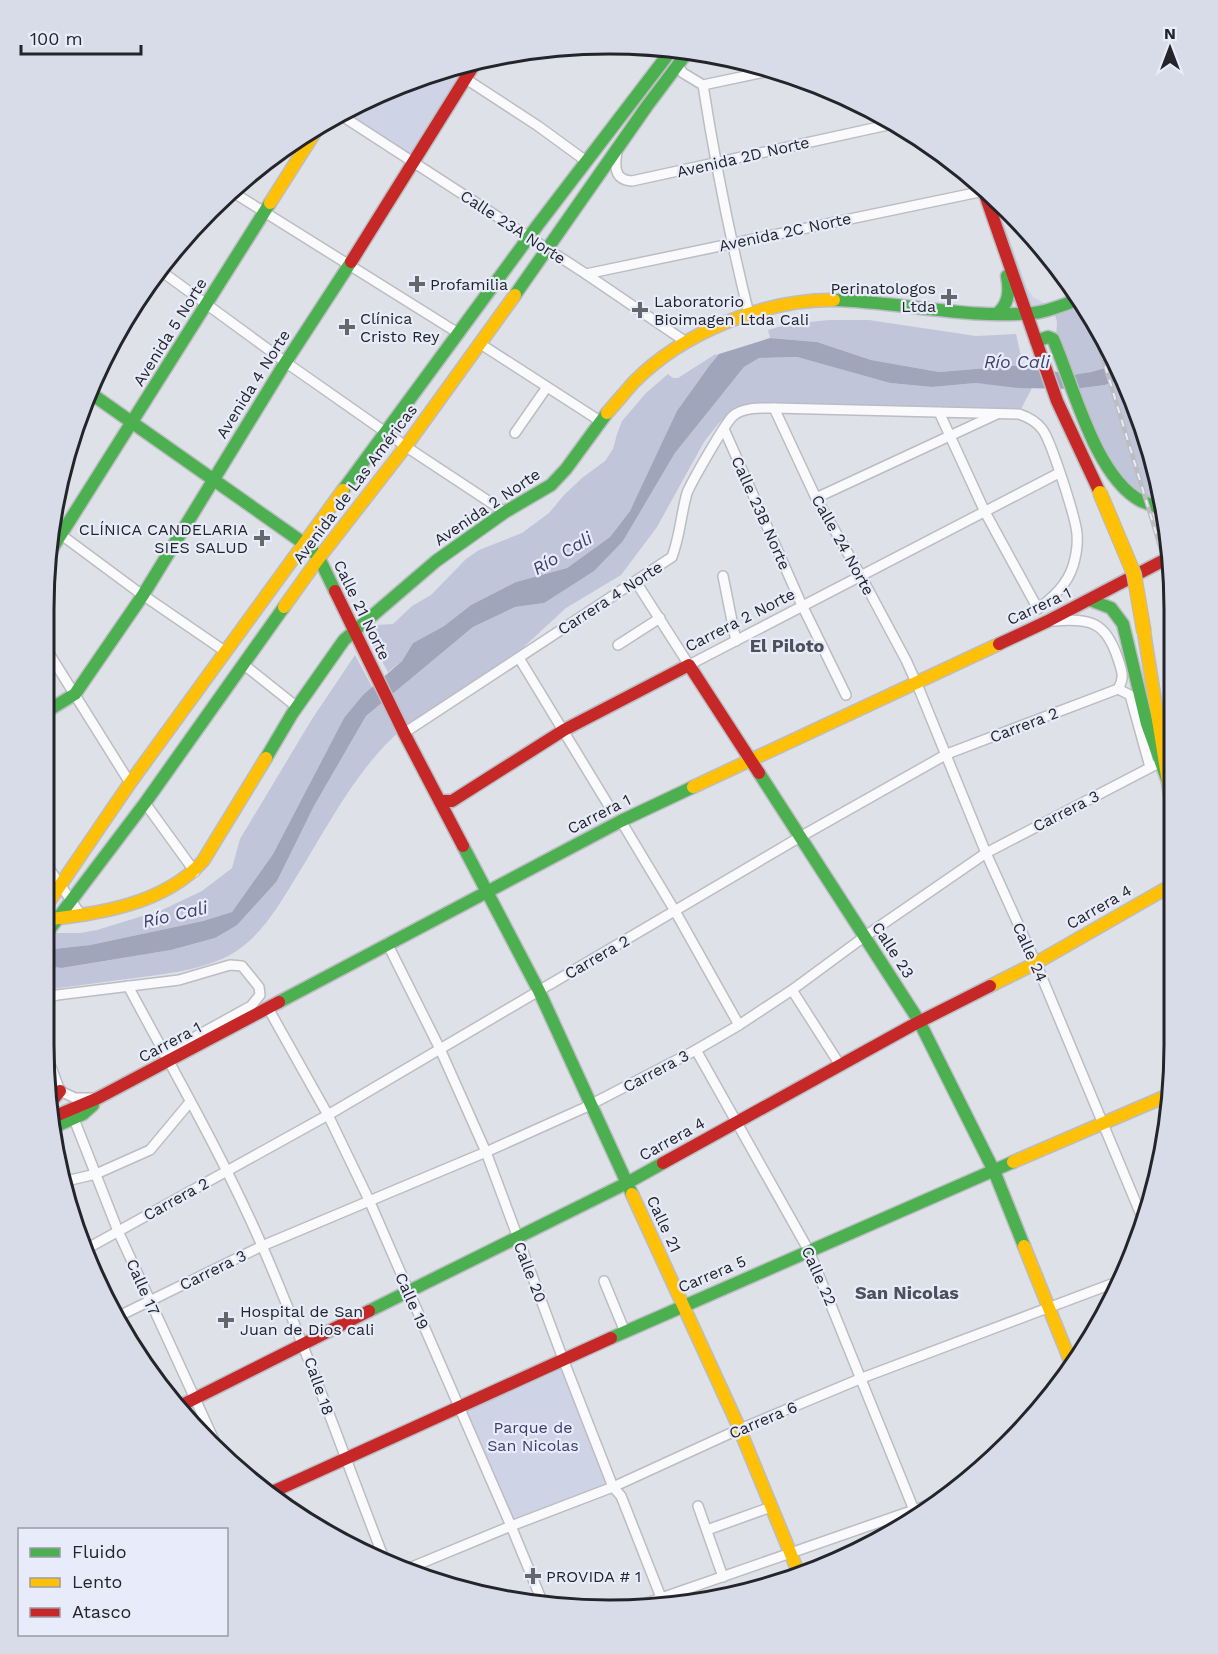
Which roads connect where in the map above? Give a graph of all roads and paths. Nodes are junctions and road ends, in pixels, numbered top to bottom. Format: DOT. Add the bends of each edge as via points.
graph roads {
  1 [pos="666,57"];
  2 [pos="683,59"];
  3 [pos="678,66"];
  4 [pos="470,72"];
  5 [pos="756,74"];
  6 [pos="466,79"];
  7 [pos="703,85"];
  8 [pos="348,120"];
  9 [pos="882,126"];
  10 [pos="308,143"];
  11 [pos="618,149"];
  12 [pos="586,161"];
  13 [pos="414,162"];
  14 [pos="715,162"];
  15 [pos="972,189"];
  16 [pos="239,196"];
  17 [pos="989,206"];
  18 [pos="265,212"];
  19 [pos="529,237"];
  20 [pos="731,244"];
  21 [pos="548,250"];
  22 [pos="1006,256"];
  23 [pos="349,265"];
  24 [pos="586,274"];
  25 [pos="166,275"];
  26 [pos="1071,302"];
  27 [pos="207,305"];
  28 [pos="748,314"];
  29 [pos="997,314"];
  30 [pos="1026,314"];
  31 [pos="458,333"];
  32 [pos="686,342"];
  33 [pos="479,343"];
  34 [pos="1036,343"];
  35 [pos="286,363"];
  36 [pos="547,387"];
  37 [pos="96,397"];
  38 [pos="774,408"];
  39 [pos="939,412"];
  40 [pos="999,413"];
  41 [pos="600,421"];
  42 [pos="132,423"];
  43 [pos="724,429"];
  44 [pos="387,433"];
  45 [pos="515,433"];
  46 [pos="950,436"];
  47 [pos="406,447"];
  48 [pos="1059,473"];
  49 [pos="213,480"];
  50 [pos="816,498"];
  51 [pos="1154,506"];
  52 [pos="505,512"];
  53 [pos="985,512"];
  54 [pos="61,525"];
  55 [pos="59,534"];
  56 [pos="304,544"];
  57 [pos="319,558"];
  58 [pos="1162,561"];
  59 [pos="723,576"];
  60 [pos="861,576"];
  61 [pos="636,582"];
  62 [pos="143,595"];
  63 [pos="1090,600"];
  64 [pos="803,606"];
  65 [pos="660,618"];
  66 [pos="1048,621"];
  67 [pos="353,631"];
  68 [pos="736,641"];
  69 [pos="618,645"];
  70 [pos="226,652"];
  71 [pos="519,658"];
  72 [pos="54,661"];
  73 [pos="243,664"];
  74 [pos="689,665"];
  75 [pos="916,682"];
  76 [pos="1118,689"];
  77 [pos="75,694"];
  78 [pos="846,695"];
  79 [pos="54,706"];
  80 [pos="297,707"];
  81 [pos="564,730"];
  82 [pos="404,733"];
  83 [pos="1164,748"];
  84 [pos="947,754"];
  85 [pos="749,759"];
  86 [pos="1155,765"];
  87 [pos="1164,776"];
  88 [pos="130,783"];
  89 [pos="446,801"];
  90 [pos="145,802"];
  91 [pos="609,806"];
  92 [pos="621,821"];
  93 [pos="800,837"];
  94 [pos="986,853"];
  95 [pos="195,872"];
  96 [pos="54,876"];
  97 [pos="60,885"];
  98 [pos="1164,890"];
  99 [pos="487,892"];
  100 [pos="54,894"];
  101 [pos="71,901"];
  102 [pos="675,911"];
  103 [pos="81,915"];
  104 [pos="58,918"];
  105 [pos="54,919"];
  106 [pos="54,923"];
  107 [pos="864,937"];
  108 [pos="387,943"];
  109 [pos="1035,963"];
  110 [pos="128,986"];
  111 [pos="792,990"];
  112 [pos="539,991"];
  113 [pos="54,997"];
  114 [pos="268,1008"];
  115 [pos="919,1021"];
  116 [pos="739,1025"];
  117 [pos="440,1049"];
  118 [pos="696,1050"];
  119 [pos="166,1058"];
  120 [pos="840,1065"];
  121 [pos="56,1096"];
  122 [pos="98,1098"];
  123 [pos="1161,1098"];
  124 [pos="190,1102"];
  125 [pos="590,1105"];
  126 [pos="328,1115"];
  127 [pos="64,1116"];
  128 [pos="736,1123"];
  129 [pos="1102,1124"];
  130 [pos="486,1152"];
  131 [pos="227,1171"];
  132 [pos="994,1171"];
  133 [pos="96,1174"];
  134 [pos="71,1180"];
  135 [pos="627,1183"];
  136 [pos="369,1200"];
  137 [pos="1139,1210"];
  138 [pos="118,1231"];
  139 [pos="517,1238"];
  140 [pos="92,1246"];
  141 [pos="262,1246"];
  142 [pos="809,1251"];
  143 [pos="604,1281"];
  144 [pos="1109,1285"];
  145 [pos="408,1293"];
  146 [pos="149,1301"];
  147 [pos="683,1305"];
  148 [pos="1050,1308"];
  149 [pos="124,1314"];
  150 [pos="625,1332"];
  151 [pos="304,1345"];
  152 [pos="1068,1356"];
  153 [pos="563,1359"];
  154 [pos="862,1378"];
  155 [pos="194,1399"];
  156 [pos="186,1403"];
  157 [pos="460,1408"];
  158 [pos="208,1427"];
  159 [pos="740,1429"];
  160 [pos="345,1459"];
  161 [pos="614,1487"];
  162 [pos="278,1490"];
  163 [pos="698,1506"];
  164 [pos="771,1507"];
  165 [pos="914,1508"];
  166 [pos="900,1517"];
  167 [pos="511,1526"];
  168 [pos="707,1530"];
  169 [pos="381,1551"];
  170 [pos="791,1554"];
  171 [pos="416,1565"];
  172 [pos="796,1567"];
  173 [pos="723,1577"];
  174 [pos="540,1595"];
  175 [pos="679,1595"];
  176 [pos="661,1597"];
  1 -- 12 [label="main road, Avenida de Las Américas"];
  2 -- 3 [label="main road, Avenida de Las Américas"];
  3 -- 7 [label="street"];
  3 -- 11 [label="main road, Avenida de Las Américas"];
  4 -- 6 [label="main road, Avenida 4 Norte"];
  5 -- 7 [label="street"];
  6 -- 12 [label="street"];
  6 -- 13 [label="main road, Avenida 4 Norte"];
  7 -- 14 [label="street"];
  8 -- 13 [label="street, Calle 23A Norte"];
  9 -- 14 [label="street, Avenida 2D Norte"];
  10 -- 18 [label="main road, Avenida 5 Norte"];
  11 -- 14 [label="street, Avenida 2D Norte" via="616,171 627,181"];
  11 -- 21 [label="main road, Avenida de Las Américas"];
  12 -- 19 [label="main road, Avenida de Las Américas"];
  13 -- 19 [label="street, Calle 23A Norte"];
  13 -- 23 [label="main road, Avenida 4 Norte"];
  14 -- 20 [label="street"];
  15 -- 20 [label="street, Avenida 2C Norte"];
  16 -- 18 [label="street"];
  17 -- 22 [label="main road"];
  18 -- 23 [label="street"];
  18 -- 27 [label="main road, Avenida 5 Norte"];
  19 -- 21 [label="street, Calle 23A Norte"];
  19 -- 31 [label="main road, Avenida de Las Américas"];
  20 -- 24 [label="street, Avenida 2C Norte"];
  20 -- 28 [label="street"];
  21 -- 24 [label="street, Calle 23A Norte"];
  21 -- 33 [label="main road, Avenida de Las Américas"];
  22 -- 29 [label="main road" via="1009,291 1006,305"];
  22 -- 30 [label="main road"];
  23 -- 31 [label="street"];
  23 -- 35 [label="main road, Avenida 4 Norte"];
  24 -- 32 [label="street, Calle 23A Norte"];
  25 -- 27 [label="street"];
  26 -- 30 [label="main road, Avenida 2 Norte"];
  27 -- 35 [label="street"];
  27 -- 42 [label="main road, Avenida 5 Norte"];
  28 -- 29 [label="main road, Avenida 2 Norte" via="846,299 951,313"];
  28 -- 32 [label="main road, Avenida 2 Norte"];
  29 -- 30 [label="main road, Avenida 2 Norte"];
  30 -- 34 [label="main road"];
  31 -- 44 [label="main road, Avenida de Las Américas"];
  32 -- 41 [label="main road, Avenida 2 Norte" via="635,381"];
  33 -- 36 [label="street"];
  33 -- 47 [label="main road, Avenida de Las Américas"];
  34 -- 51 [label="main road" via="1048,337 1053,339 1093,442 1106,464 1131,495"];
  34 -- 83 [label="main road, bridge" via="1057,401 1134,574"];
  35 -- 44 [label="street"];
  35 -- 49 [label="main road, Avenida 4 Norte"];
  36 -- 41 [label="street"];
  36 -- 45 [label="street"];
  37 -- 42 [label="main road, Calle 21 Norte"];
  38 -- 39 [label="street, Carrera 4 Norte"];
  38 -- 43 [label="street, Carrera 4 Norte" via="751,409 734,416"];
  38 -- 50 [label="street, Calle 24 Norte"];
  39 -- 40 [label="street, Carrera 4 Norte"];
  39 -- 46 [label="street"];
  40 -- 46 [label="street"];
  40 -- 48 [label="street, Carrera 4 Norte" via="1019,414 1044,431"];
  41 -- 52 [label="main road, Avenida 2 Norte" via="551,485"];
  42 -- 49 [label="main road, Calle 21 Norte"];
  42 -- 54 [label="main road, Avenida 5 Norte"];
  43 -- 61 [label="street, Carrera 4 Norte" via="688,492 672,557"];
  43 -- 64 [label="street, Calle 23B Norte"];
  44 -- 47 [label="street"];
  44 -- 56 [label="main road, Avenida de Las Américas"];
  46 -- 50 [label="street"];
  46 -- 53 [label="street"];
  47 -- 52 [label="street"];
  47 -- 57 [label="main road, Avenida de Las Américas"];
  48 -- 53 [label="street, Carrera 2 Norte"];
  48 -- 53 [label="street, Carrera 1" via="1075,519 1077,547 1071,572 1057,593 1038,609"];
  49 -- 56 [label="main road, Calle 21 Norte"];
  49 -- 62 [label="main road, Avenida 4 Norte"];
  50 -- 60 [label="street, Calle 24 Norte"];
  52 -- 67 [label="main road, Avenida 2 Norte" via="436,561"];
  53 -- 60 [label="street, Carrera 2 Norte"];
  55 -- 62 [label="street"];
  56 -- 57 [label="main road, Calle 21 Norte"];
  56 -- 70 [label="main road, Avenida de Las Américas"];
  57 -- 67 [label="main road, Calle 21 Norte"];
  57 -- 73 [label="main road, Avenida de Las Américas"];
  58 -- 63 [label="main road, Carrera 1"];
  59 -- 68 [label="street"];
  60 -- 64 [label="street, Carrera 2 Norte"];
  60 -- 75 [label="street, Calle 24 Norte"];
  61 -- 65 [label="street, Calle 23"];
  61 -- 71 [label="street, Carrera 4 Norte"];
  62 -- 70 [label="street"];
  62 -- 77 [label="main road, Avenida 4 Norte"];
  63 -- 66 [label="main road, Carrera 1"];
  63 -- 86 [label="main road" via="1113,609 1127,632"];
  64 -- 68 [label="street, Carrera 2 Norte"];
  64 -- 78 [label="street, Calle 23B Norte"];
  65 -- 69 [label="street"];
  65 -- 74 [label="street, Calle 23"];
  66 -- 75 [label="main road, Carrera 1"];
  66 -- 76 [label="street" via="1086,620 1106,633 1123,675"];
  67 -- 80 [label="main road, Avenida 2 Norte"];
  67 -- 82 [label="main road, Calle 21 Norte"];
  68 -- 74 [label="street, Carrera 2 Norte"];
  70 -- 88 [label="main road, Avenida de Las Américas"];
  71 -- 81 [label="street"];
  71 -- 82 [label="street, Carrera 4 Norte"];
  72 -- 77 [label="street"];
  73 -- 80 [label="street"];
  73 -- 90 [label="main road, Avenida de Las Américas"];
  74 -- 81 [label="main road, Carrera 2 Norte"];
  74 -- 85 [label="main road, Calle 23"];
  75 -- 84 [label="street, Calle 24"];
  75 -- 85 [label="main road, Carrera 1"];
  76 -- 84 [label="street, Carrera 2"];
  76 -- 86 [label="street" via="1130,695"];
  77 -- 79 [label="main road, Avenida 4 Norte"];
  77 -- 88 [label="street"];
  80 -- 95 [label="main road, Avenida 2 Norte"];
  81 -- 89 [label="main road, Carrera 2 Norte"];
  81 -- 91 [label="street"];
  82 -- 89 [label="main road, Calle 21 Norte"];
  84 -- 93 [label="street, Carrera 2"];
  84 -- 94 [label="street, Calle 24"];
  85 -- 92 [label="main road, Carrera 1"];
  85 -- 93 [label="main road, Calle 23"];
  86 -- 87 [label="main road"];
  86 -- 94 [label="street, Carrera 3"];
  88 -- 97 [label="main road, Avenida de Las Américas"];
  89 -- 99 [label="main road, Calle 21 Norte" via="448,816"];
  90 -- 95 [label="street"];
  90 -- 101 [label="main road, Avenida de Las Américas"];
  92 -- 99 [label="main road, Carrera 1"];
  92 -- 102 [label="street"];
  93 -- 102 [label="street, Carrera 2"];
  93 -- 107 [label="main road, Calle 23"];
  94 -- 107 [label="street, Carrera 3"];
  94 -- 109 [label="street, Calle 24"];
  95 -- 103 [label="main road, Avenida 2 Norte" via="174,887 143,899"];
  96 -- 97 [label="street"];
  97 -- 100 [label="main road, Avenida de Las Américas"];
  97 -- 101 [label="street"];
  98 -- 109 [label="main road, Carrera 4"];
  99 -- 108 [label="main road, Carrera 1"];
  99 -- 112 [label="main road, Calle 21"];
  101 -- 103 [label="street"];
  101 -- 104 [label="main road, Avenida de Las Américas"];
  102 -- 112 [label="street, Carrera 2"];
  102 -- 116 [label="street"];
  103 -- 104 [label="main road, Avenida 2 Norte"];
  104 -- 105 [label="main road, Avenida 2 Norte"];
  104 -- 106 [label="main road, Avenida de Las Américas"];
  107 -- 111 [label="street, Carrera 3"];
  107 -- 115 [label="main road, Calle 23"];
  108 -- 114 [label="main road, Carrera 1"];
  108 -- 117 [label="street, Calle 20"];
  109 -- 115 [label="main road, Carrera 4"];
  109 -- 129 [label="street, Calle 24"];
  110 -- 113 [label="street"];
  110 -- 119 [label="street, Calle 18"];
  110 -- 119 [label="street, Carrera 1" via="179,980 230,965 242,966 258,987 260,996 251,1006"];
  111 -- 116 [label="street, Carrera 3"];
  111 -- 120 [label="street"];
  112 -- 117 [label="street, Carrera 2"];
  112 -- 125 [label="main road, Calle 21"];
  114 -- 119 [label="main road, Carrera 1"];
  114 -- 126 [label="street, Calle 19"];
  115 -- 120 [label="main road, Carrera 4"];
  115 -- 132 [label="main road, Calle 23"];
  116 -- 118 [label="street, Carrera 3"];
  117 -- 126 [label="street, Carrera 2"];
  117 -- 130 [label="street, Calle 20"];
  118 -- 125 [label="street, Carrera 3"];
  118 -- 128 [label="street, Calle 22"];
  119 -- 122 [label="main road, Carrera 1"];
  119 -- 124 [label="street, Calle 18"];
  120 -- 128 [label="main road, Carrera 4"];
  121 -- 122 [label="street"];
  122 -- 127 [label="main road, Carrera 1"];
  123 -- 129 [label="main road, Carrera 5"];
  124 -- 131 [label="street, Calle 18"];
  124 -- 133 [label="street" via="150,1150"];
  125 -- 130 [label="street, Carrera 3"];
  125 -- 135 [label="main road, Calle 21"];
  126 -- 131 [label="street, Carrera 2"];
  126 -- 136 [label="street, Calle 19"];
  127 -- 133 [label="street, Calle 17"];
  128 -- 135 [label="main road, Carrera 4"];
  128 -- 142 [label="street, Calle 22"];
  129 -- 132 [label="main road, Carrera 5"];
  129 -- 137 [label="street, Calle 24"];
  130 -- 136 [label="street, Carrera 3"];
  130 -- 139 [label="street, Calle 20"];
  131 -- 138 [label="street, Carrera 2"];
  131 -- 141 [label="street, Calle 18"];
  132 -- 142 [label="main road, Carrera 5"];
  132 -- 148 [label="main road, Calle 23"];
  133 -- 134 [label="street"];
  133 -- 138 [label="street, Calle 17"];
  135 -- 139 [label="main road, Carrera 4"];
  135 -- 147 [label="main road, Calle 21"];
  136 -- 141 [label="street, Carrera 3"];
  136 -- 145 [label="street, Calle 19"];
  138 -- 140 [label="street, Carrera 2"];
  138 -- 146 [label="street, Calle 17"];
  139 -- 145 [label="main road, Carrera 4"];
  139 -- 153 [label="street, Calle 20"];
  141 -- 146 [label="street, Carrera 3"];
  141 -- 151 [label="street, Calle 18"];
  142 -- 147 [label="main road, Carrera 5"];
  142 -- 154 [label="street, Calle 22"];
  143 -- 150 [label="street"];
  144 -- 148 [label="street, Carrera 6"];
  145 -- 151 [label="main road, Carrera 4"];
  145 -- 157 [label="street, Calle 19"];
  146 -- 149 [label="street, Carrera 3"];
  146 -- 155 [label="street, Calle 17"];
  147 -- 150 [label="main road, Carrera 5"];
  147 -- 159 [label="main road, Calle 21"];
  148 -- 152 [label="main road, Calle 23"];
  148 -- 154 [label="street, Carrera 6"];
  150 -- 153 [label="main road, Carrera 5"];
  151 -- 155 [label="main road, Carrera 4"];
  151 -- 160 [label="street, Calle 18"];
  153 -- 157 [label="main road, Carrera 5"];
  153 -- 161 [label="street, Calle 20"];
  154 -- 159 [label="street, Carrera 6"];
  154 -- 165 [label="street, Calle 22"];
  155 -- 156 [label="main road, Carrera 4"];
  155 -- 158 [label="street, Calle 17"];
  157 -- 160 [label="main road, Carrera 5"];
  157 -- 167 [label="street, Calle 19"];
  159 -- 161 [label="street, Carrera 6"];
  159 -- 164 [label="main road, Calle 21"];
  160 -- 162 [label="main road, Carrera 5"];
  160 -- 169 [label="street, Calle 18"];
  161 -- 167 [label="street, Carrera 6"];
  161 -- 176 [label="street, Calle 20"];
  163 -- 168 [label="street"];
  164 -- 168 [label="street"];
  164 -- 170 [label="main road, Calle 21"];
  166 -- 170 [label="street"];
  167 -- 171 [label="street, Carrera 6"];
  167 -- 174 [label="street, Calle 19"];
  168 -- 173 [label="street"];
  170 -- 172 [label="main road, Calle 21"];
  170 -- 173 [label="street"];
  173 -- 175 [label="street"];
}
